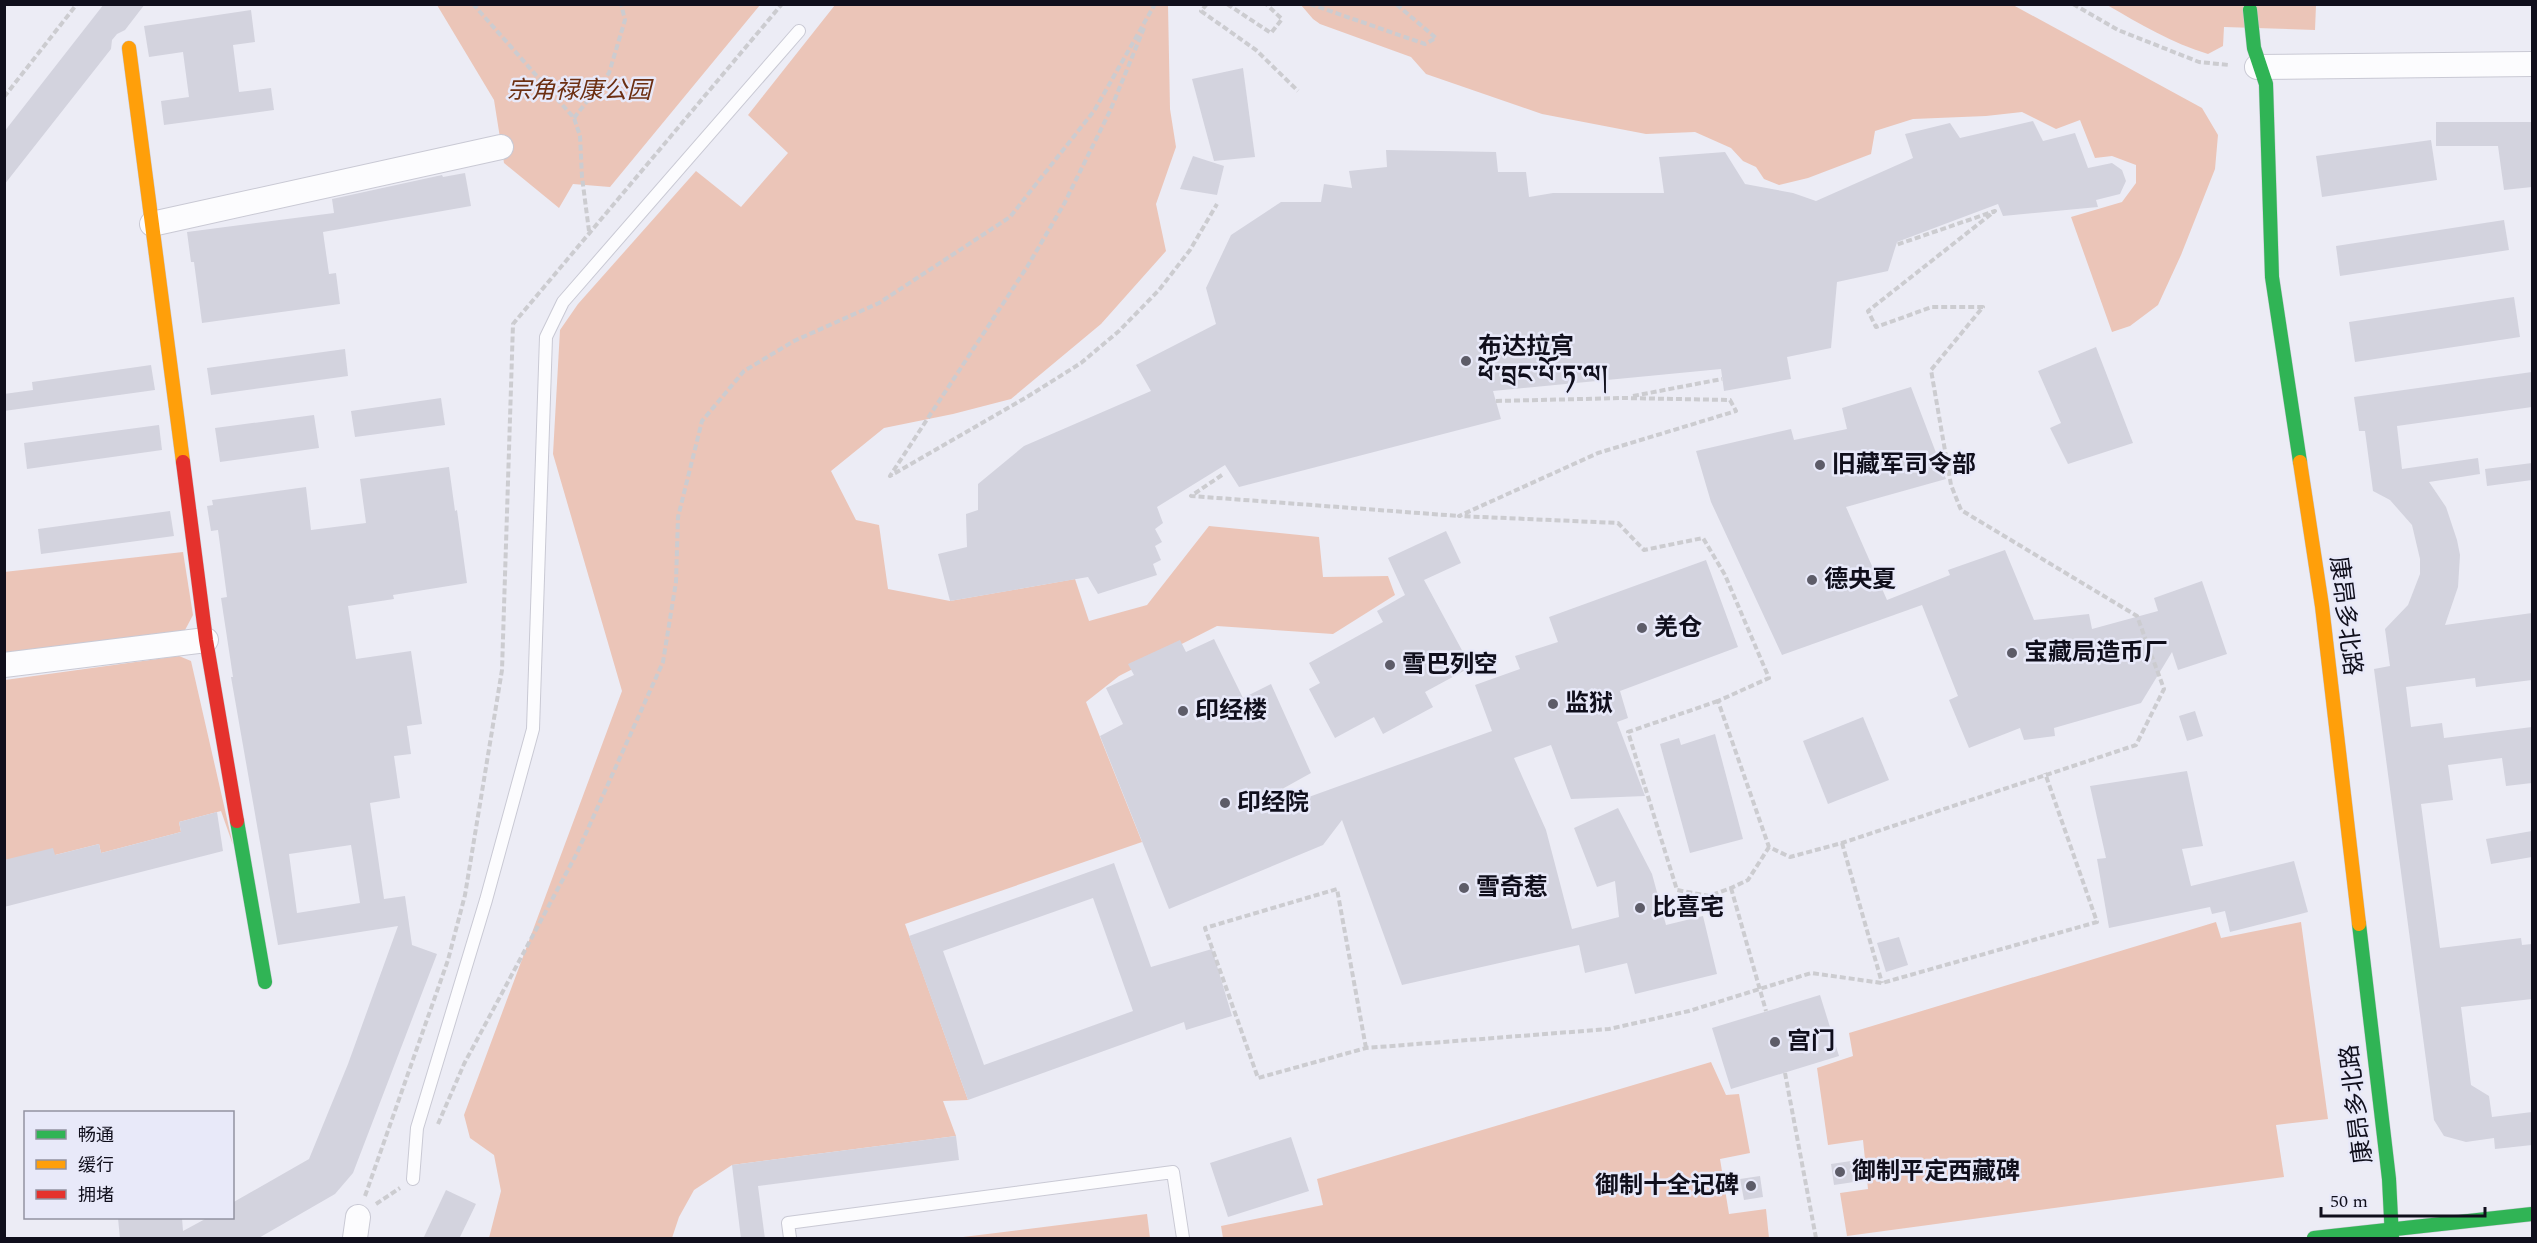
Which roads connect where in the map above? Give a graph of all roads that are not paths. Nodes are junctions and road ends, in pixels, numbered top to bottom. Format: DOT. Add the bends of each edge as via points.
graph roads {
  1 [pos="2250,10"];
  2 [pos="800,31"];
  3 [pos="129,48"];
  4 [pos="2532,64"];
  5 [pos="2257,67"];
  6 [pos="501,147"];
  7 [pos="152,224"];
  8 [pos="206,640"];
  9 [pos="4,665"];
  10 [pos="264,982"];
  11 [pos="413,1179"];
  12 [pos="2532,1214"];
  13 [pos="2392,1234"];
  14 [pos="790,1239"];
  15 [pos="1183,1239"];
  16 [pos="2314,1239"];
  1 -- 5 [label="street, 康昂多北路" via="2250,36"];
  2 -- 11 [label="lane" via="563,302 546,337 533,729 417,1128"];
  3 -- 7 [label="street"];
  4 -- 5 [label="street"];
  5 -- 13 [label="street, 康昂多北路" via="2266,84 2272,277 2322,606 2389,1179"];
  6 -- 7 [label="street"];
  7 -- 8 [label="street"];
  8 -- 9 [label="street"];
  8 -- 10 [label="street"];
  12 -- 13 [label="street"];
  13 -- 16 [label="street"];
  14 -- 15 [label="lane" via="788,1223 1173,1172"];
}
